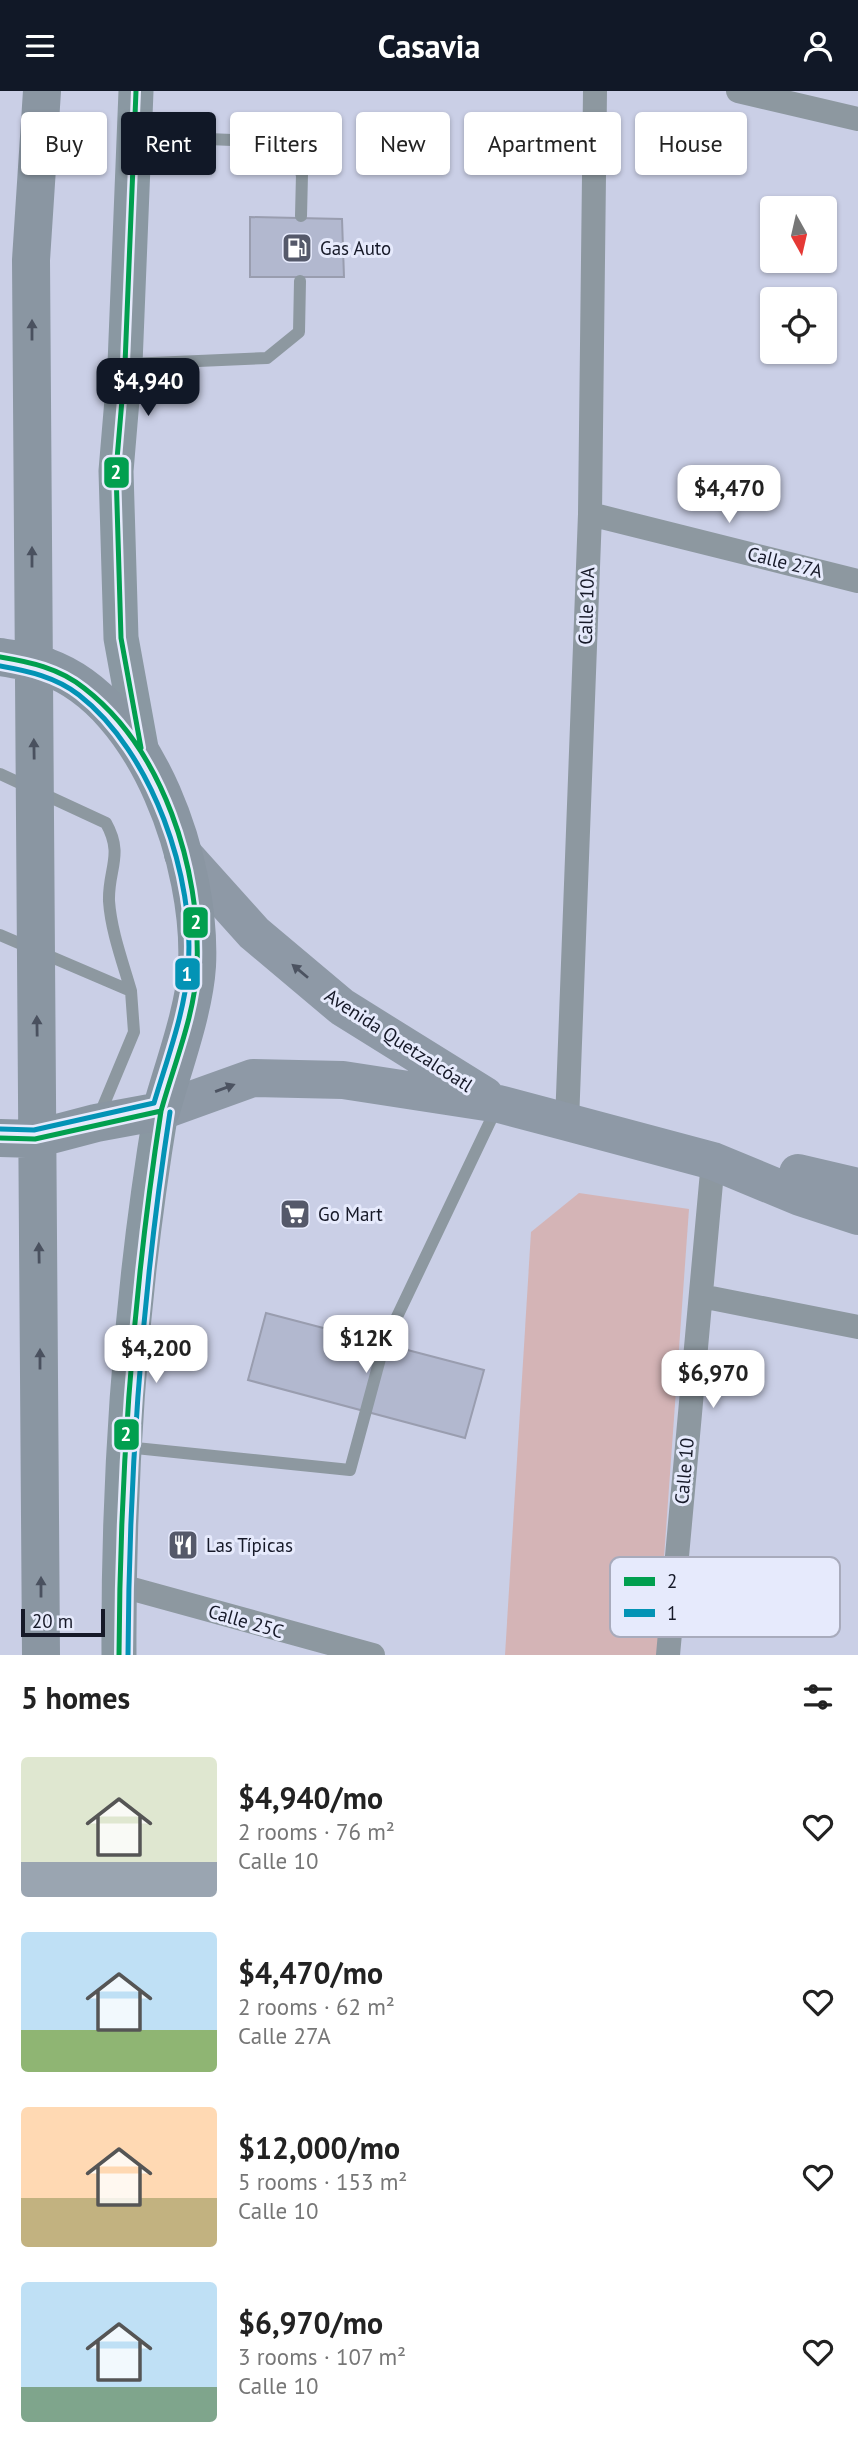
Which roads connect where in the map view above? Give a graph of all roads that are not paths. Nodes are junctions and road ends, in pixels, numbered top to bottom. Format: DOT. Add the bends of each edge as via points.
graph roads {
  1 [pos="42,91"];
  2 [pos="136,91"];
  3 [pos="596,91"];
  4 [pos="738,91"];
  5 [pos="136,112"];
  6 [pos="858,119"];
  7 [pos="216,139"];
  8 [pos="133,175"];
  9 [pos="301,216"];
  10 [pos="300,281"];
  11 [pos="125,364"];
  12 [pos="590,514"];
  13 [pos="858,581"];
  14 [pos="0,657"];
  15 [pos="141,748"];
  16 [pos="0,774"];
  17 [pos="183,854"];
  18 [pos="0,935"];
  19 [pos="131,991"];
  20 [pos="499,1104"];
  21 [pos="161,1111"];
  22 [pos="567,1122"];
  23 [pos="96,1123"];
  24 [pos="0,1138"];
  25 [pos="713,1161"];
  26 [pos="858,1187"];
  27 [pos="858,1216"];
  28 [pos="701,1296"];
  29 [pos="858,1327"];
  30 [pos="122,1447"];
  31 [pos="676,1557"];
  32 [pos="118,1585"];
  33 [pos="669,1637"];
  34 [pos="310,1647"];
  35 [pos="41,1655"];
  36 [pos="119,1655"];
  37 [pos="373,1655"];
  38 [pos="667,1655"];
  35 -- 1 [label="highway, one-way" via="32,260"];
  2 -- 5 [label="main road"];
  3 -- 12 [label="street, Calle 10A"];
  4 -- 6 [label="street"];
  7 -- 9 [label="lane" via="278,142 302,174"];
  8 -- 11 [label="main road"];
  10 -- 11 [label="lane" via="299,332 267,358"];
  11 -- 15 [label="main road" via="116,471 117,562 121,638"];
  12 -- 13 [label="street, Calle 27A"];
  12 -- 22 [label="street, Calle 10A"];
  14 -- 15 [label="highway" via="48,667 92,693"];
  15 -- 17 [label="highway" via="158,781"];
  16 -- 19 [label="lane" via="106,823 117,847 111,915"];
  20 -- 17 [label="main road, Avenida Quetzalcóatl, one-way" via="342,1007 254,933"];
  17 -- 21 [label="highway" via="194,914 197,967"];
  18 -- 19 [label="lane"];
  19 -- 23 [label="lane" via="134,1032"];
  21 -- 20 [label="main road, Avenida Quetzalcóatl, one-way" via="253,1078 343,1080"];
  20 -- 22 [label="main road, Avenida Quetzalcóatl"];
  20 -- 30 [label="lane" via="384,1344 350,1470"];
  21 -- 23 [label="highway"];
  21 -- 30 [label="main road" via="144,1211"];
  22 -- 25 [label="main road, Avenida Quetzalcóatl"];
  23 -- 24 [label="highway" via="35,1139"];
  25 -- 26 [label="main road, Avenida Quetzalcóatl" via="806,1174"];
  25 -- 27 [label="main road, Avenida Quetzalcóatl"];
  25 -- 28 [label="street, Calle 10"];
  28 -- 29 [label="street"];
  28 -- 31 [label="street, Calle 10"];
  30 -- 32 [label="main road"];
  32 -- 34 [label="street, Calle 25C"];
  32 -- 36 [label="main road"];
  33 -- 38 [label="street, Calle 10"];
  34 -- 37 [label="street, Calle 25C"];
}
